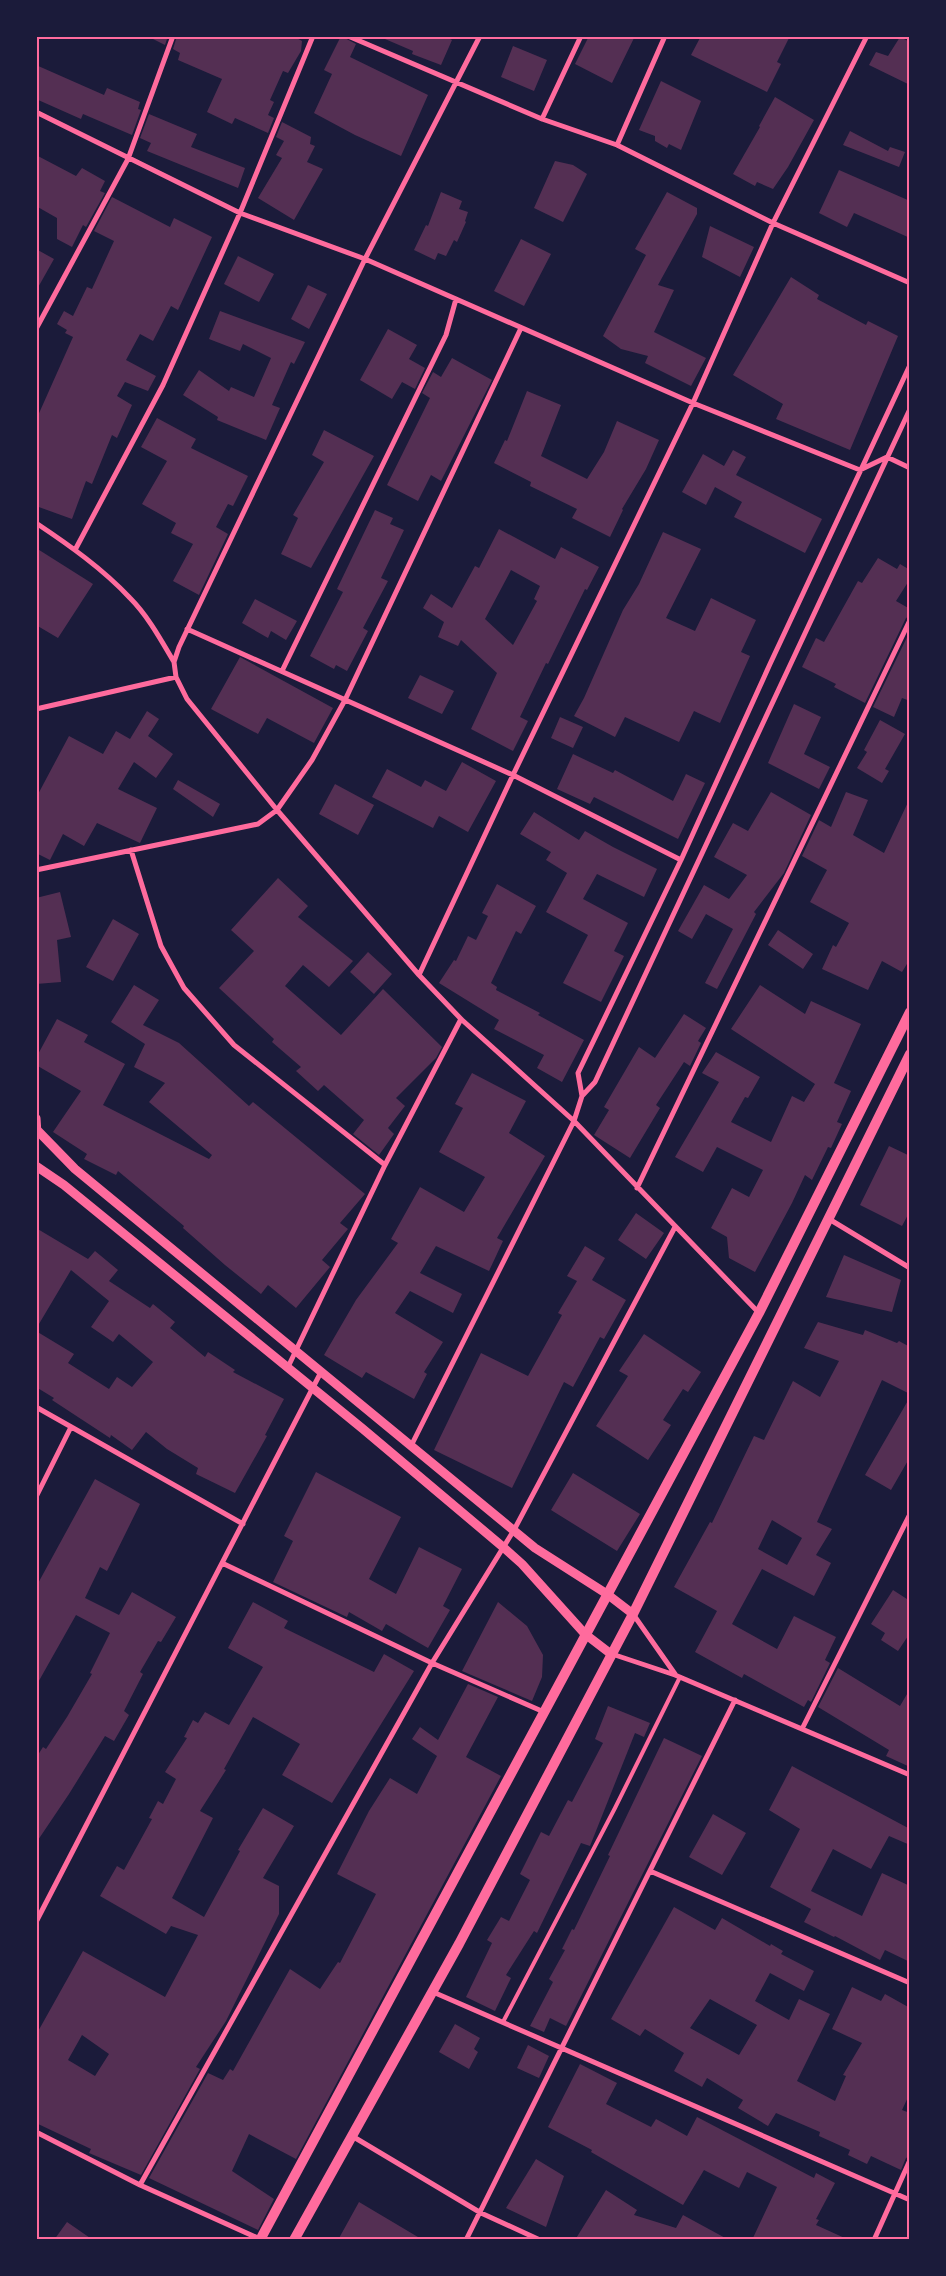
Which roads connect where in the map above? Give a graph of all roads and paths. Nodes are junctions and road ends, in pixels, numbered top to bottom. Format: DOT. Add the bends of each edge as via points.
graph roads {
  1 [pos="173,36"];
  2 [pos="313,36"];
  3 [pos="348,36"];
  4 [pos="480,36"];
  5 [pos="581,36"];
  6 [pos="665,36"];
  7 [pos="867,36"];
  8 [pos="457,82"];
  9 [pos="36,112"];
  10 [pos="542,119"];
  11 [pos="617,145"];
  12 [pos="128,159"];
  13 [pos="240,213"];
  14 [pos="773,223"];
  15 [pos="365,259"];
  16 [pos="910,283"];
  17 [pos="456,299"];
  18 [pos="38,319"];
  19 [pos="521,328"];
  20 [pos="36,329"];
  21 [pos="910,365"];
  22 [pos="692,403"];
  23 [pos="910,409"];
  24 [pos="887,457"];
  25 [pos="910,468"];
  26 [pos="860,470"];
  27 [pos="36,523"];
  28 [pos="75,550"];
  29 [pos="910,620"];
  30 [pos="187,630"];
  31 [pos="174,662"];
  32 [pos="282,671"];
  33 [pos="176,677"];
  34 [pos="346,700"];
  35 [pos="36,709"];
  36 [pos="513,774"];
  37 [pos="277,810"];
  38 [pos="132,850"];
  39 [pos="681,860"];
  40 [pos="36,870"];
  41 [pos="419,975"];
  42 [pos="910,1012"];
  43 [pos="461,1019"];
  44 [pos="910,1054"];
  45 [pos="582,1096"];
  46 [pos="36,1118"];
  47 [pos="574,1120"];
  48 [pos="37,1134"];
  49 [pos="384,1165"];
  50 [pos="36,1166"];
  51 [pos="637,1188"];
  52 [pos="828,1219"];
  53 [pos="675,1227"];
  54 [pos="910,1268"];
  55 [pos="759,1314"];
  56 [pos="296,1351"];
  57 [pos="288,1367"];
  58 [pos="321,1372"];
  59 [pos="313,1388"];
  60 [pos="36,1407"];
  61 [pos="71,1427"];
  62 [pos="411,1446"];
  63 [pos="36,1497"];
  64 [pos="910,1514"];
  65 [pos="243,1524"];
  66 [pos="514,1530"];
  67 [pos="503,1547"];
  68 [pos="222,1564"];
  69 [pos="607,1594"];
  70 [pos="633,1614"];
  71 [pos="585,1634"];
  72 [pos="611,1654"];
  73 [pos="432,1664"];
  74 [pos="678,1676"];
  75 [pos="735,1700"];
  76 [pos="544,1712"];
  77 [pos="802,1729"];
  78 [pos="910,1775"];
  79 [pos="650,1871"];
  80 [pos="36,1922"];
  81 [pos="910,1982"];
  82 [pos="433,1992"];
  83 [pos="503,2022"];
  84 [pos="563,2047"];
  85 [pos="36,2132"];
  86 [pos="352,2136"];
  87 [pos="910,2160"];
  88 [pos="140,2186"];
  89 [pos="895,2195"];
  90 [pos="910,2200"];
  91 [pos="481,2213"];
  92 [pos="260,2239"];
  93 [pos="294,2240"];
  94 [pos="466,2240"];
  95 [pos="540,2240"];
  96 [pos="874,2240"];
  1 -- 12 [label="street"];
  2 -- 13 [label="street"];
  3 -- 8 [label="street"];
  4 -- 8 [label="street"];
  5 -- 10 [label="street"];
  6 -- 11 [label="street"];
  7 -- 14 [label="street"];
  8 -- 10 [label="street"];
  8 -- 15 [label="street"];
  9 -- 12 [label="street"];
  10 -- 11 [label="street"];
  11 -- 14 [label="street"];
  12 -- 13 [label="street"];
  12 -- 18 [label="street"];
  13 -- 15 [label="street"];
  13 -- 28 [label="street" via="163,385"];
  14 -- 16 [label="street"];
  14 -- 22 [label="street"];
  15 -- 17 [label="street"];
  15 -- 30 [label="street"];
  17 -- 19 [label="street"];
  17 -- 32 [label="street" via="446,335"];
  18 -- 20 [label="street"];
  19 -- 22 [label="street"];
  19 -- 34 [label="street"];
  21 -- 26 [label="street"];
  22 -- 26 [label="street"];
  22 -- 36 [label="street"];
  23 -- 24 [label="street"];
  24 -- 25 [label="street"];
  24 -- 26 [label="street"];
  24 -- 45 [label="street" via="595,1082"];
  26 -- 39 [label="street"];
  27 -- 28 [label="street"];
  28 -- 31 [label="street" via="130,598 149,620"];
  29 -- 51 [label="street"];
  30 -- 31 [label="street"];
  30 -- 32 [label="street"];
  31 -- 33 [label="street"];
  32 -- 34 [label="street"];
  33 -- 35 [label="street"];
  33 -- 37 [label="street" via="187,699"];
  34 -- 36 [label="street"];
  34 -- 37 [label="street" via="312,760"];
  36 -- 39 [label="street"];
  36 -- 41 [label="street"];
  37 -- 38 [label="street" via="258,824"];
  37 -- 41 [label="street"];
  38 -- 40 [label="street"];
  38 -- 49 [label="street" via="161,946 184,988 234,1046"];
  39 -- 45 [label="street" via="578,1073"];
  41 -- 43 [label="street"];
  42 -- 55 [label="main road"];
  43 -- 47 [label="street"];
  43 -- 49 [label="street"];
  44 -- 52 [label="main road"];
  45 -- 47 [label="street"];
  46 -- 48 [label="street"];
  47 -- 51 [label="street"];
  47 -- 62 [label="street"];
  48 -- 56 [label="street"];
  49 -- 56 [label="street"];
  50 -- 57 [label="street" via="64,1185"];
  51 -- 53 [label="street"];
  52 -- 54 [label="street"];
  52 -- 70 [label="main road"];
  53 -- 55 [label="street"];
  53 -- 66 [label="street"];
  55 -- 69 [label="main road"];
  56 -- 57 [label="street"];
  56 -- 58 [label="street"];
  57 -- 59 [label="street"];
  58 -- 59 [label="street"];
  58 -- 62 [label="street"];
  59 -- 65 [label="street"];
  59 -- 67 [label="street"];
  60 -- 61 [label="street"];
  61 -- 63 [label="street"];
  61 -- 65 [label="street"];
  62 -- 66 [label="street"];
  64 -- 77 [label="street"];
  65 -- 68 [label="street"];
  66 -- 67 [label="street"];
  66 -- 69 [label="street" via="535,1548"];
  67 -- 71 [label="street"];
  67 -- 73 [label="street"];
  68 -- 73 [label="street"];
  68 -- 80 [label="street"];
  69 -- 70 [label="street"];
  69 -- 71 [label="main road"];
  70 -- 72 [label="main road"];
  70 -- 74 [label="street"];
  71 -- 72 [label="street"];
  71 -- 76 [label="main road"];
  72 -- 74 [label="street"];
  72 -- 82 [label="main road"];
  73 -- 76 [label="street"];
  73 -- 88 [label="street"];
  74 -- 75 [label="street"];
  74 -- 83 [label="lane" via="615,1808"];
  75 -- 77 [label="street"];
  75 -- 79 [label="street"];
  76 -- 92 [label="main road"];
  77 -- 78 [label="street"];
  79 -- 81 [label="street"];
  79 -- 84 [label="street"];
  82 -- 83 [label="street"];
  82 -- 86 [label="main road"];
  83 -- 84 [label="street"];
  84 -- 89 [label="street"];
  84 -- 91 [label="street"];
  85 -- 88 [label="street"];
  86 -- 91 [label="street"];
  86 -- 93 [label="main road"];
  87 -- 89 [label="street"];
  88 -- 92 [label="street"];
  89 -- 90 [label="street"];
  89 -- 96 [label="street"];
  91 -- 94 [label="street"];
  91 -- 95 [label="street"];
}
